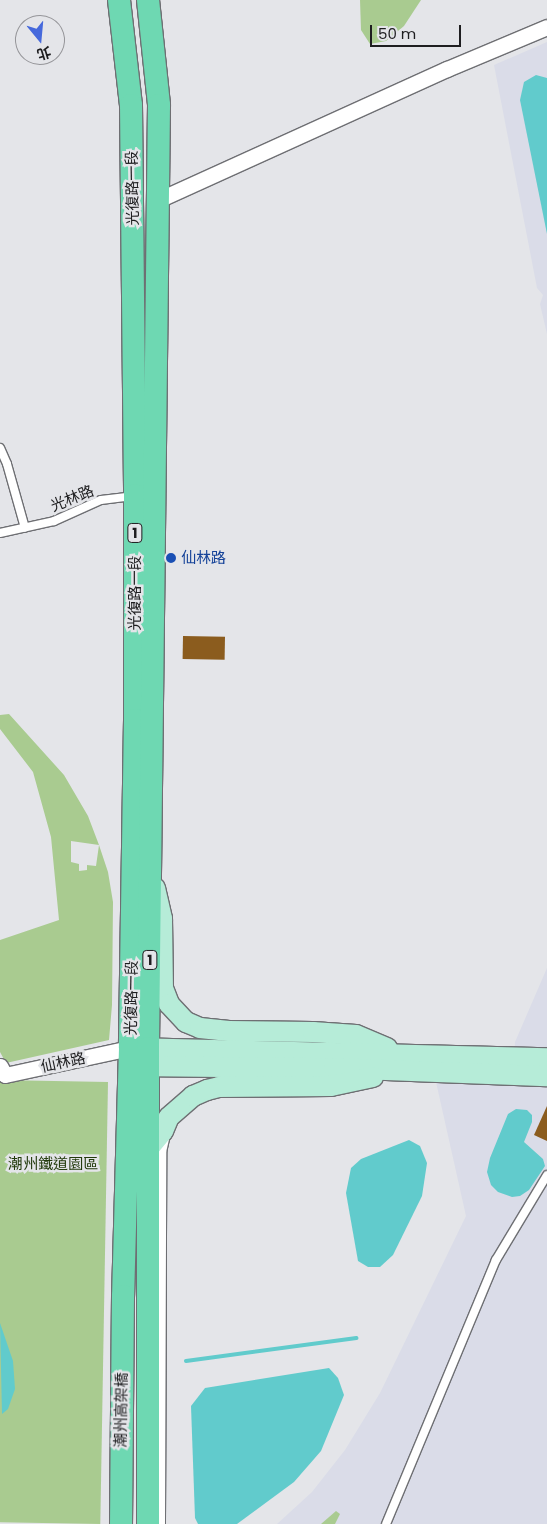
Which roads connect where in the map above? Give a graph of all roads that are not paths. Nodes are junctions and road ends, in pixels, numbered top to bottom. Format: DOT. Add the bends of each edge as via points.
graph roads {
  1 [pos="119,0"];
  2 [pos="148,0"];
  3 [pos="547,27"];
  4 [pos="158,200"];
  5 [pos="0,448"];
  6 [pos="145,496"];
  7 [pos="25,528"];
  8 [pos="0,534"];
  9 [pos="152,873"];
  10 [pos="547,1058"];
  11 [pos="135,1062"];
  12 [pos="400,1062"];
  13 [pos="492,1066"];
  14 [pos="2,1072"];
  15 [pos="547,1076"];
  16 [pos="169,1117"];
  17 [pos="148,1149"];
  18 [pos="547,1175"];
  19 [pos="116,1237"];
  20 [pos="113,1395"];
  21 [pos="121,1524"];
  22 [pos="148,1524"];
  23 [pos="161,1524"];
  24 [pos="386,1524"];
  1 -- 6 [label="main road, 光復路一段 / 1" via="131,105"];
  2 -- 4 [label="main road, 光復路一段 / 1" via="159,104"];
  3 -- 4 [label="street" via="447,68"];
  4 -- 6 [label="main road, 光復路一段 / 1"];
  5 -- 7 [label="lane"];
  6 -- 7 [label="lane, 光林路" via="101,500 54,521"];
  6 -- 9 [label="main road, 光復路一段 / 1"];
  6 -- 11 [label="main road, 光復路一段 / 1"];
  7 -- 8 [label="lane, 光林路"];
  9 -- 11 [label="main road, 1"];
  9 -- 12 [label="street" via="162,919 164,988 169,1004 186,1022 200,1028 228,1031 356,1035"];
  10 -- 13 [label="street"];
  11 -- 12 [label="street"];
  11 -- 14 [label="street, 仙林路"];
  11 -- 17 [label="main road, 潮州高架橋"];
  11 -- 21 [label="main road, 潮州高架橋" via="123,1296"];
  12 -- 13 [label="street"];
  12 -- 16 [label="street" via="331,1086 219,1087 193,1096"];
  13 -- 15 [label="street"];
  16 -- 17 [label="street" via="163,1131"];
  16 -- 23 [label="lane" via="162,1152"];
  17 -- 22 [label="main road, 潮州高架橋"];
  18 -- 24 [label="lane" via="496,1260"];
  19 -- 20 [label="lane"];
}
